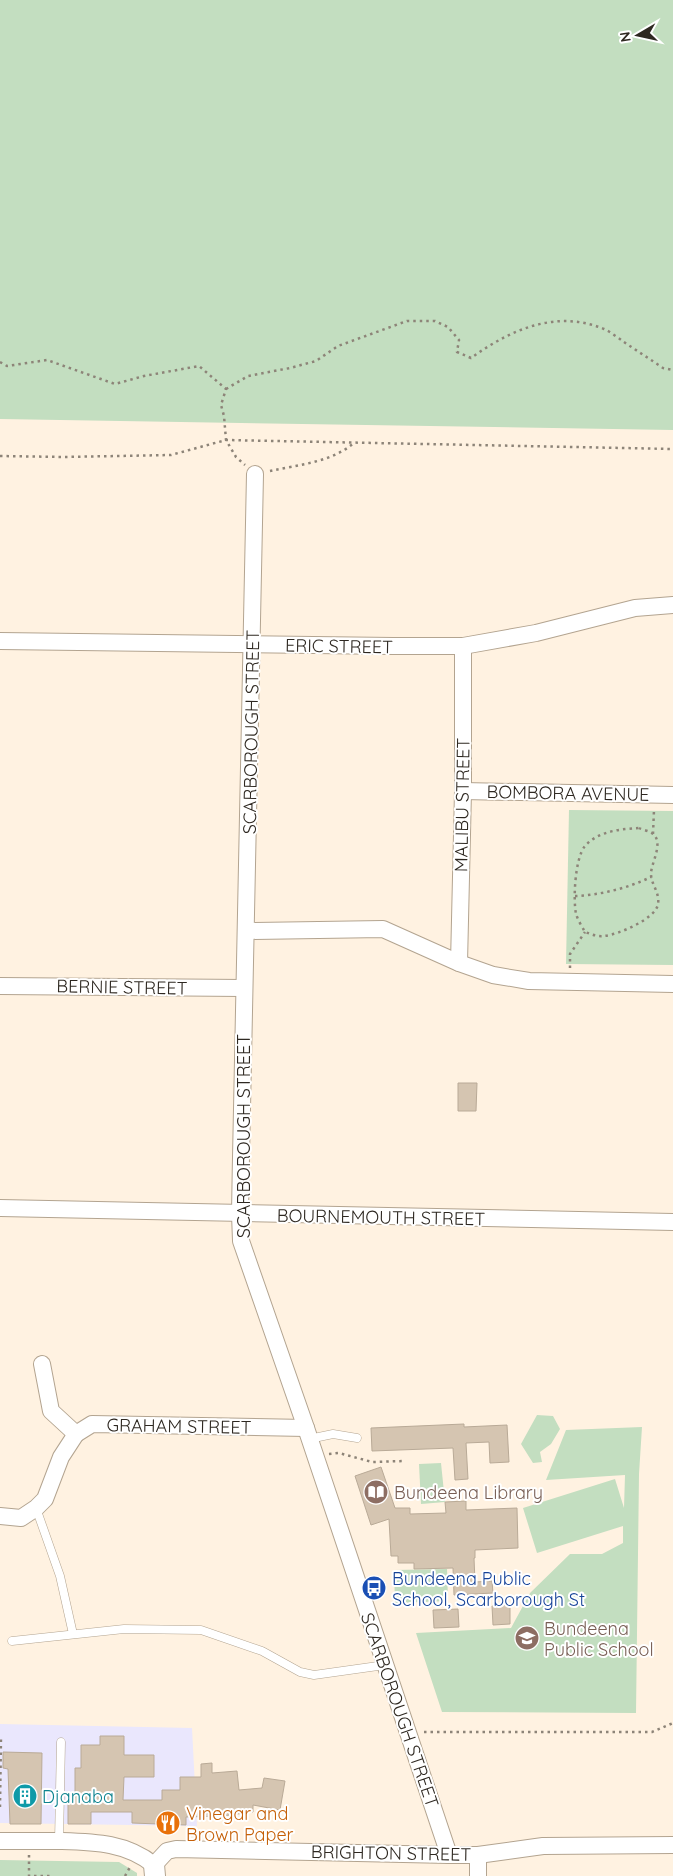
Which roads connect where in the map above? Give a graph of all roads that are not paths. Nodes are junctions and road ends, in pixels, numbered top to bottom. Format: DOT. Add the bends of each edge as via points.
graph roads {
  1 [pos="255,474"];
  2 [pos="673,606"];
  3 [pos="0,641"];
  4 [pos="253,645"];
  5 [pos="463,646"];
  6 [pos="463,791"];
  7 [pos="673,795"];
  8 [pos="246,931"];
  9 [pos="459,963"];
  10 [pos="673,984"];
  11 [pos="0,986"];
  12 [pos="244,988"];
  13 [pos="0,1208"];
  14 [pos="240,1214"];
  15 [pos="673,1222"];
  16 [pos="42,1364"];
  17 [pos="308,1433"];
  18 [pos="76,1434"];
  19 [pos="357,1438"];
  20 [pos="36,1508"];
  21 [pos="0,1516"];
  22 [pos="73,1634"];
  23 [pos="12,1641"];
  24 [pos="385,1665"];
  25 [pos="61,1742"];
  26 [pos="0,1841"];
  27 [pos="60,1841"];
  28 [pos="673,1845"];
  29 [pos="449,1855"];
  30 [pos="478,1855"];
  31 [pos="155,1871"];
  32 [pos="478,1876"];
  1 -- 4 [label="street, SCARBOROUGH STREET"];
  2 -- 5 [label="street, ERIC STREET" via="627,609 536,633"];
  3 -- 4 [label="street, ERIC STREET"];
  4 -- 5 [label="street, ERIC STREET"];
  4 -- 8 [label="street, SCARBOROUGH STREET"];
  5 -- 6 [label="street, MALIBU STREET"];
  6 -- 7 [label="street, BOMBORA AVENUE"];
  6 -- 9 [label="street, MALIBU STREET"];
  8 -- 9 [label="street" via="382,929"];
  8 -- 12 [label="street, SCARBOROUGH STREET"];
  9 -- 10 [label="street" via="493,975 529,981"];
  11 -- 12 [label="street, BERNIE STREET"];
  12 -- 14 [label="street, SCARBOROUGH STREET"];
  13 -- 14 [label="street, BOURNEMOUTH STREET"];
  14 -- 15 [label="street, BOURNEMOUTH STREET"];
  14 -- 17 [label="street, SCARBOROUGH STREET" via="241,1241"];
  16 -- 18 [label="street" via="51,1411"];
  17 -- 18 [label="street, GRAHAM STREET" via="92,1424"];
  17 -- 19 [label="lane"];
  17 -- 24 [label="street, SCARBOROUGH STREET"];
  18 -- 20 [label="street" via="61,1457 45,1499"];
  20 -- 21 [label="street" via="21,1518"];
  20 -- 22 [label="lane" via="60,1576"];
  22 -- 23 [label="lane"];
  22 -- 24 [label="lane" via="124,1629 201,1630 262,1651 300,1672 314,1675"];
  24 -- 29 [label="street, SCARBOROUGH STREET"];
  25 -- 27 [label="lane"];
  26 -- 27 [label="street, BRIGHTON STREET"];
  27 -- 31 [label="street, BRIGHTON STREET" via="115,1845 137,1853"];
  28 -- 30 [label="street, BRIGHTON STREET" via="543,1846"];
  29 -- 30 [label="street, BRIGHTON STREET"];
  29 -- 31 [label="street, BRIGHTON STREET" via="176,1849 167,1851"];
  30 -- 32 [label="street"];
}
